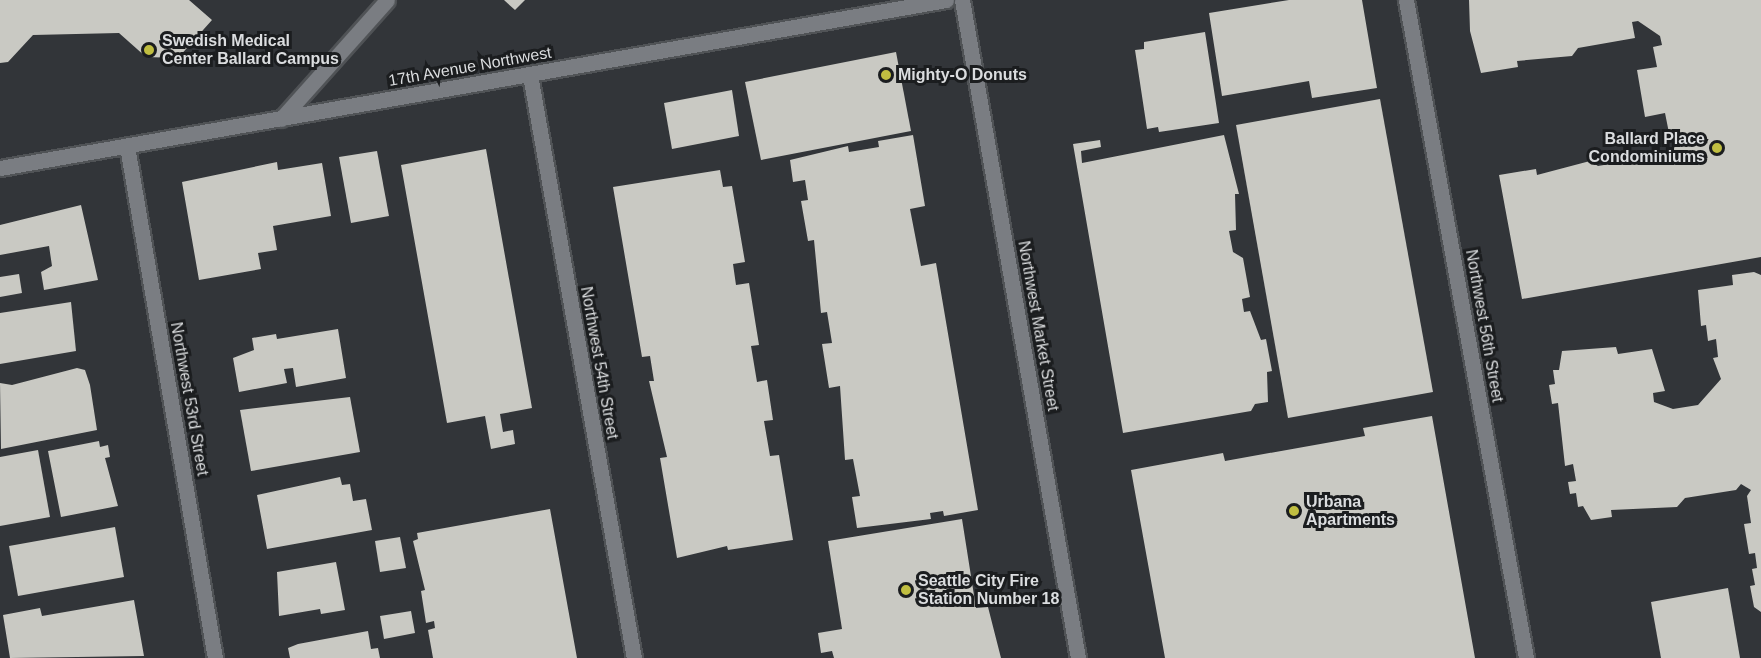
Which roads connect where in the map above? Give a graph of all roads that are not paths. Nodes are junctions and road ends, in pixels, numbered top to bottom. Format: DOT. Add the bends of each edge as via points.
graph roads {
  1 [pos="387,0"];
  2 [pos="946,0"];
  3 [pos="962,0"];
  4 [pos="1406,0"];
  5 [pos="530,75"];
  6 [pos="280,119"];
  7 [pos="127,146"];
  8 [pos="0,168"];
  9 [pos="215,658"];
  10 [pos="634,658"];
  11 [pos="1078,658"];
  12 [pos="1526,658"];
  1 -- 6 [label="street"];
  2 -- 5 [label="street, 17th Avenue Northwest"];
  3 -- 11 [label="street, Northwest Market Street"];
  4 -- 12 [label="street, Northwest 56th Street"];
  5 -- 6 [label="street, 17th Avenue Northwest"];
  5 -- 10 [label="street, Northwest 54th Street"];
  6 -- 7 [label="street, 17th Avenue Northwest"];
  7 -- 8 [label="street, 17th Avenue Northwest"];
  7 -- 9 [label="street, Northwest 53rd Street"];
}
